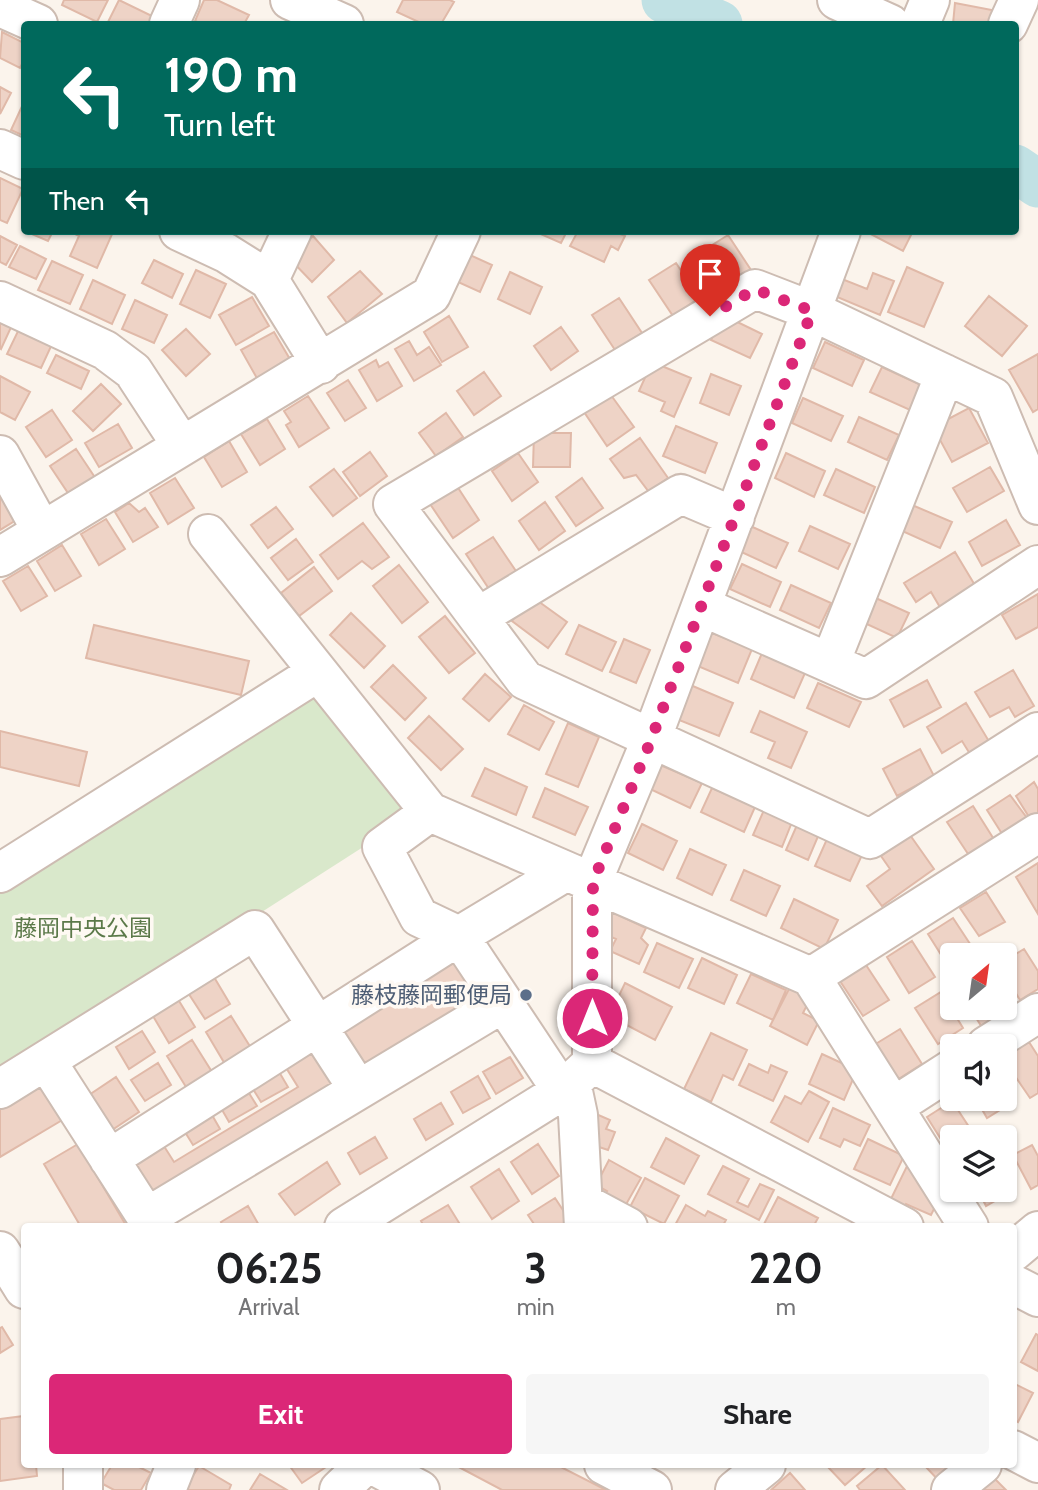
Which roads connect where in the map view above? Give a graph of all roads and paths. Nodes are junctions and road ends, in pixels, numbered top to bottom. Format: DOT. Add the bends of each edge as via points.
graph roads {
  1 [pos="180,0"];
  2 [pos="290,0"];
  3 [pos="837,0"];
  4 [pos="930,0"];
  5 [pos="1019,0"];
  6 [pos="0,7"];
  7 [pos="31,21"];
  8 [pos="170,21"];
  9 [pos="337,21"];
  10 [pos="883,21"];
  11 [pos="921,21"];
  12 [pos="1009,21"];
  13 [pos="0,149"];
  14 [pos="21,158"];
  15 [pos="188,235"];
  16 [pos="290,235"];
  17 [pos="459,235"];
  18 [pos="840,235"];
  19 [pos="269,281"];
  20 [pos="0,301"];
  21 [pos="812,311"];
  22 [pos="321,364"];
  23 [pos="945,374"];
  24 [pos="182,446"];
  25 [pos="0,455"];
  26 [pos="1038,505"];
  27 [pos="735,517"];
  28 [pos="43,531"];
  29 [pos="208,534"];
  30 [pos="0,557"];
  31 [pos="1038,565"];
  32 [pos="701,606"];
  33 [pos="478,617"];
  34 [pos="830,663"];
  35 [pos="318,672"];
  36 [pos="1038,732"];
  37 [pos="651,740"];
  38 [pos="430,812"];
  39 [pos="1038,833"];
  40 [pos="0,873"];
  41 [pos="579,877"];
  42 [pos="459,936"];
  43 [pos="811,977"];
  44 [pos="503,1003"];
  45 [pos="1038,1013"];
  46 [pos="318,1024"];
  47 [pos="1005,1034"];
  48 [pos="47,1062"];
  49 [pos="940,1077"];
  50 [pos="575,1079"];
  51 [pos="0,1089"];
  52 [pos="358,1089"];
  53 [pos="892,1107"];
  54 [pos="109,1158"];
  55 [pos="392,1215"];
  56 [pos="584,1216"];
  57 [pos="150,1222"];
  58 [pos="360,1223"];
  59 [pos="612,1223"];
  60 [pos="895,1223"];
  61 [pos="966,1223"];
  62 [pos="1038,1231"];
  63 [pos="1017,1249"];
  64 [pos="0,1251"];
  65 [pos="21,1284"];
  66 [pos="1017,1286"];
  67 [pos="1038,1297"];
  68 [pos="1017,1452"];
  69 [pos="1038,1463"];
  70 [pos="83,1468"];
  71 [pos="175,1468"];
  72 [pos="362,1468"];
  73 [pos="379,1468"];
  74 [pos="610,1468"];
  75 [pos="762,1468"];
  76 [pos="978,1468"];
  77 [pos="83,1490"];
  78 [pos="166,1490"];
  79 [pos="339,1490"];
  80 [pos="420,1490"];
  81 [pos="652,1490"];
  82 [pos="735,1490"];
  83 [pos="951,1490"];
  1 -- 8 [label="street"];
  2 -- 9 [label="street"];
  3 -- 10 [label="street"];
  4 -- 11 [label="street"];
  5 -- 12 [label="street"];
  6 -- 7 [label="street"];
  13 -- 14 [label="street"];
  15 -- 19 [label="street"];
  16 -- 19 [label="street"];
  17 -- 22 [label="street" via="431,295"];
  18 -- 21 [label="street"];
  19 -- 22 [label="street"];
  20 -- 24 [label="street" via="105,350 133,371"];
  21 -- 23 [label="street"];
  21 -- 27 [label="street"];
  21 -- 33 [label="street" via="755,289 394,504"];
  22 -- 24 [label="street"];
  23 -- 26 [label="street" via="993,397"];
  23 -- 34 [label="street"];
  24 -- 28 [label="street"];
  25 -- 28 [label="street"];
  27 -- 32 [label="street"];
  27 -- 33 [label="street" via="681,494"];
  28 -- 30 [label="street"];
  29 -- 35 [label="street"];
  31 -- 34 [label="street" via="866,679"];
  32 -- 34 [label="street"];
  32 -- 37 [label="street"];
  33 -- 37 [label="street" via="525,680"];
  35 -- 38 [label="street"];
  35 -- 40 [label="street"];
  36 -- 37 [label="street" via="870,839"];
  37 -- 41 [label="street"];
  38 -- 41 [label="street"];
  38 -- 42 [label="street" via="382,847 419,917"];
  39 -- 43 [label="street"];
  41 -- 42 [label="street"];
  41 -- 43 [label="street"];
  41 -- 50 [label="street"];
  42 -- 44 [label="street"];
  42 -- 46 [label="street"];
  43 -- 53 [label="street"];
  44 -- 50 [label="street"];
  44 -- 52 [label="street"];
  45 -- 47 [label="street"];
  46 -- 48 [label="street" via="254,930"];
  46 -- 52 [label="street"];
  46 -- 54 [label="street"];
  48 -- 51 [label="street"];
  48 -- 54 [label="street"];
  49 -- 53 [label="street"];
  50 -- 55 [label="street"];
  50 -- 56 [label="street"];
  50 -- 60 [label="street"];
  52 -- 57 [label="street"];
  53 -- 61 [label="street"];
  54 -- 57 [label="street"];
  55 -- 58 [label="street"];
  56 -- 59 [label="street"];
  62 -- 63 [label="street"];
  64 -- 65 [label="street"];
  66 -- 67 [label="street"];
  68 -- 69 [label="street"];
  70 -- 77 [label="street"];
  71 -- 78 [label="street"];
  72 -- 79 [label="street"];
  73 -- 80 [label="street"];
  74 -- 81 [label="street"];
  75 -- 82 [label="street"];
  76 -- 83 [label="street"];
}
